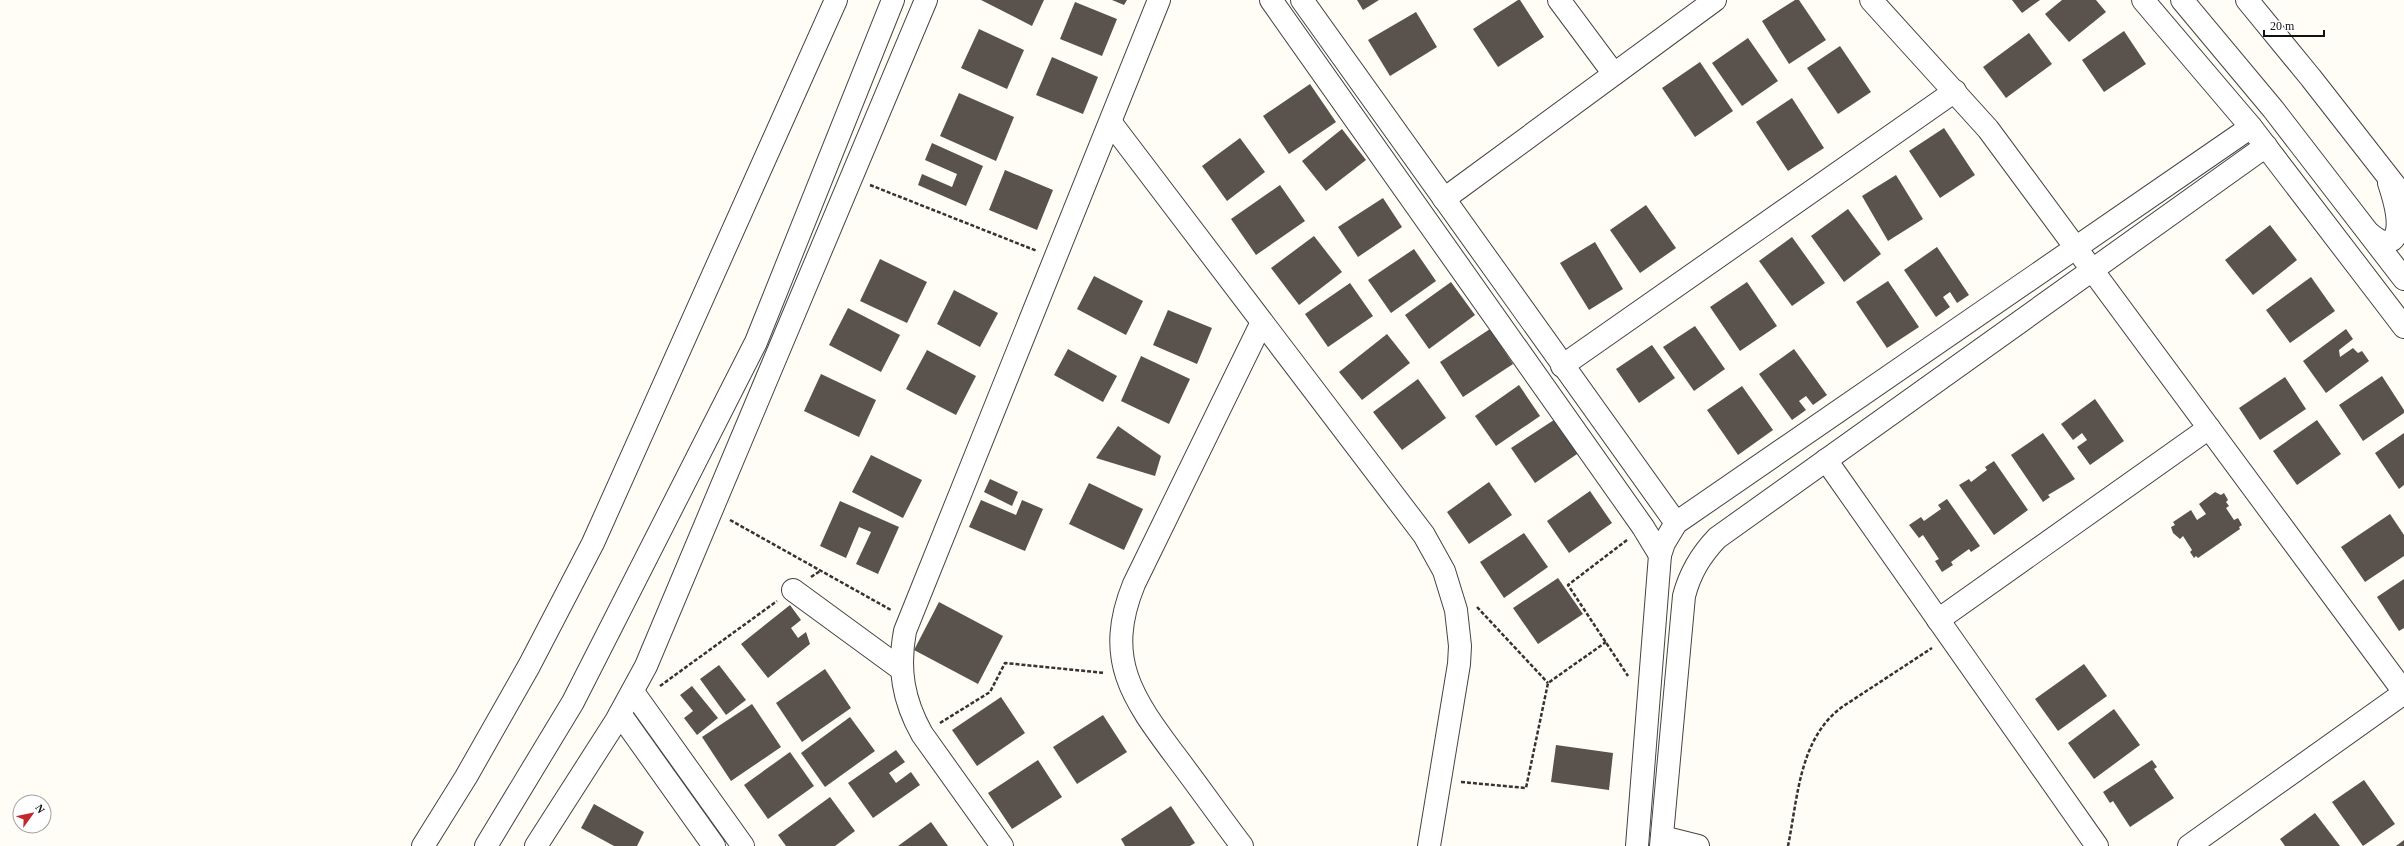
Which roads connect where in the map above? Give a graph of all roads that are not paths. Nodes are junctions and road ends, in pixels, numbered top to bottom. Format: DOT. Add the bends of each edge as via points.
graph roads {
  1 [pos="836,0"];
  2 [pos="893,0"];
  3 [pos="926,0"];
  4 [pos="1159,0"];
  5 [pos="1271,0"];
  6 [pos="1302,0"];
  7 [pos="1559,0"];
  8 [pos="1715,0"];
  9 [pos="1871,0"];
  10 [pos="2143,0"];
  11 [pos="2182,0"];
  12 [pos="2247,0"];
  13 [pos="1347,65"];
  14 [pos="1614,74"];
  15 [pos="1326,80"];
  16 [pos="1955,91"];
  17 [pos="1111,123"];
  18 [pos="2251,127"];
  19 [pos="2266,146"];
  20 [pos="2384,171"];
  21 [pos="2404,197"];
  22 [pos="1444,199"];
  23 [pos="2370,234"];
  24 [pos="2076,248"];
  25 [pos="2092,270"];
  26 [pos="2404,279"];
  27 [pos="1262,322"];
  28 [pos="2404,327"];
  29 [pos="756,342"];
  30 [pos="779,351"];
  31 [pos="1562,366"];
  32 [pos="1880,382"];
  33 [pos="1897,409"];
  34 [pos="2209,428"];
  35 [pos="1826,460"];
  36 [pos="1676,523"];
  37 [pos="1660,555"];
  38 [pos="793,590"];
  39 [pos="1944,628"];
  40 [pos="901,669"];
  41 [pos="2404,693"];
  42 [pos="636,696"];
  43 [pos="620,714"];
  44 [pos="1661,842"];
  45 [pos="423,846"];
  46 [pos="486,846"];
  47 [pos="536,846"];
  48 [pos="714,846"];
  49 [pos="743,846"];
  50 [pos="1002,846"];
  51 [pos="1242,846"];
  52 [pos="1429,846"];
  53 [pos="1637,846"];
  54 [pos="1698,846"];
  55 [pos="2097,846"];
  56 [pos="2190,846"];
  1 -- 45 [label="street" via="593,543 529,666 466,777"];
  2 -- 29 [label="street"];
  3 -- 30 [label="street"];
  4 -- 17 [label="street"];
  5 -- 15 [label="street"];
  6 -- 13 [label="street"];
  7 -- 14 [label="street"];
  8 -- 14 [label="street"];
  9 -- 16 [label="street"];
  10 -- 18 [label="street"];
  11 -- 23 [label="street" via="2273,109"];
  12 -- 20 [label="street"];
  13 -- 15 [label="street"];
  13 -- 22 [label="street"];
  14 -- 22 [label="street"];
  15 -- 37 [label="street" via="1643,527"];
  16 -- 24 [label="street" via="1988,129"];
  16 -- 31 [label="street"];
  17 -- 27 [label="street"];
  17 -- 40 [label="street" via="909,620 902,649"];
  18 -- 19 [label="street"];
  18 -- 24 [label="street"];
  19 -- 25 [label="street"];
  19 -- 28 [label="street"];
  20 -- 21 [label="street"];
  20 -- 23 [label="street" via="2402,227 2396,238 2385,242"];
  22 -- 31 [label="street"];
  23 -- 26 [label="street"];
  24 -- 25 [label="street"];
  24 -- 32 [label="street"];
  25 -- 33 [label="street"];
  25 -- 34 [label="street"];
  27 -- 51 [label="street" via="1126,601 1121,638 1126,675 1137,703"];
  27 -- 52 [label="street" via="1424,535 1444,571 1456,610 1460,646"];
  29 -- 30 [label="street"];
  29 -- 46 [label="street" via="573,702"];
  30 -- 42 [label="street"];
  31 -- 36 [label="street"];
  32 -- 33 [label="street"];
  32 -- 36 [label="street"];
  33 -- 35 [label="street"];
  34 -- 39 [label="street"];
  34 -- 41 [label="street"];
  35 -- 39 [label="street"];
  35 -- 44 [label="street" via="1717,538 1704,551 1688,580 1682,611"];
  36 -- 37 [label="street"];
  37 -- 53 [label="street"];
  38 -- 40 [label="street"];
  39 -- 55 [label="street"];
  40 -- 50 [label="street" via="906,700 922,734"];
  41 -- 56 [label="street"];
  42 -- 43 [label="street"];
  42 -- 49 [label="street"];
  43 -- 47 [label="street"];
  43 -- 48 [label="street"];
  44 -- 54 [label="street"];
}
